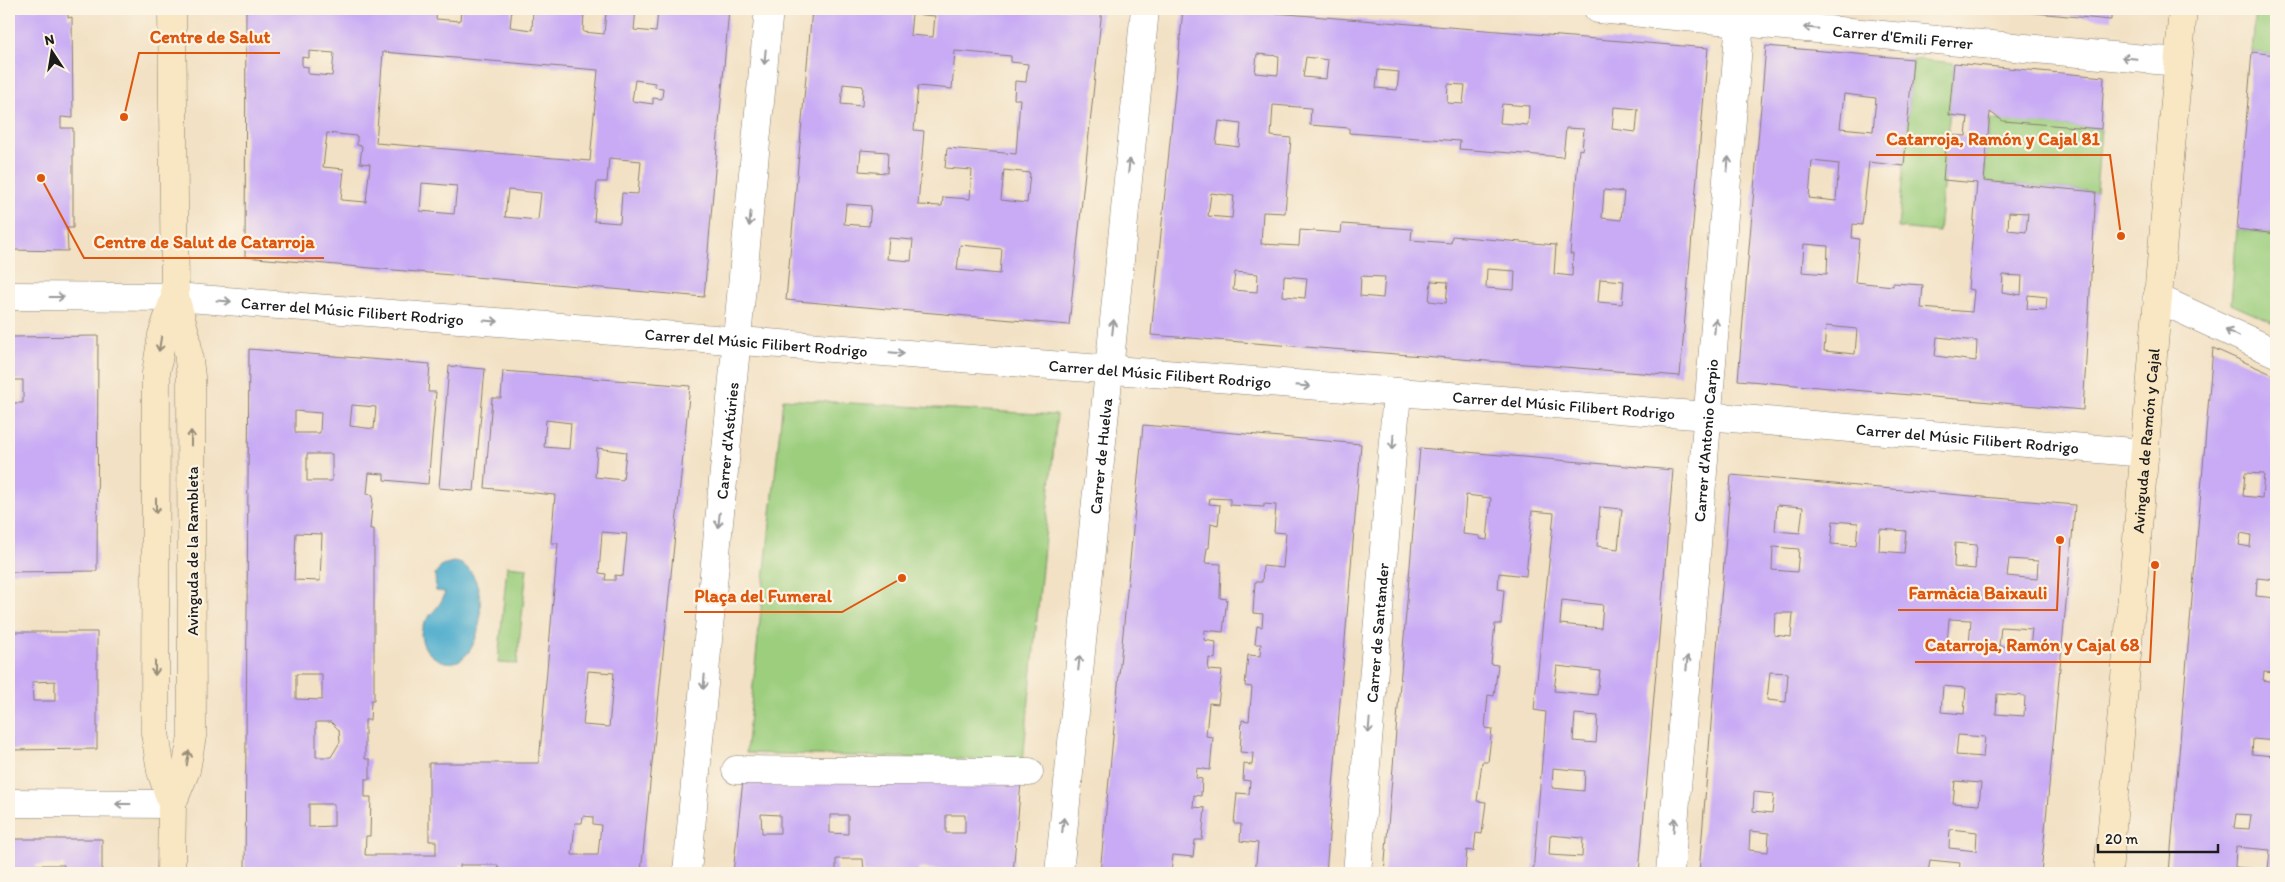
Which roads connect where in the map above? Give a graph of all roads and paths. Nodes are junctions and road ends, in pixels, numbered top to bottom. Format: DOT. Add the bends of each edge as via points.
graph roads {
  1 [pos="172,9"];
  2 [pos="770,9"];
  3 [pos="1145,9"];
  4 [pos="1598,9"];
  5 [pos="2183,9"];
  6 [pos="1741,15"];
  7 [pos="2178,62"];
  8 [pos="9,296"];
  9 [pos="175,297"];
  10 [pos="2157,298"];
  11 [pos="738,340"];
  12 [pos="2276,353"];
  13 [pos="1109,370"];
  14 [pos="1397,393"];
  15 [pos="1707,416"];
  16 [pos="2145,453"];
  17 [pos="736,770"];
  18 [pos="1029,772"];
  19 [pos="9,803"];
  20 [pos="172,804"];
  21 [pos="172,873"];
  22 [pos="687,873"];
  23 [pos="1059,873"];
  24 [pos="1357,873"];
  25 [pos="1670,873"];
  26 [pos="2108,873"];
  1 -- 9 [label="street, Avinguda de la Rambleta"];
  2 -- 11 [label="street, Carrer d'Astúries, one-way"];
  13 -- 3 [label="street, Carrer de Huelva, one-way"];
  4 -- 6 [label="street, Carrer d'Emili Ferrer"];
  5 -- 7 [label="street, Avinguda de Ramón y Cajal"];
  7 -- 6 [label="street, Carrer d'Emili Ferrer, one-way"];
  15 -- 6 [label="street, Carrer d'Antonio Carpio, one-way"];
  7 -- 10 [label="street, Avinguda de Ramón y Cajal"];
  8 -- 9 [label="street, Carrer del Músic Filibert Rodrigo, one-way"];
  9 -- 11 [label="street, Carrer del Músic Filibert Rodrigo, one-way"];
  9 -- 20 [label="street, Avinguda de la Rambleta, one-way" via="162,335 156,373 155,733 161,771"];
  20 -- 9 [label="street, Avinguda de la Rambleta, one-way" via="186,770 192,736 191,377 186,336"];
  12 -- 10 [label="street, one-way"];
  10 -- 16 [label="street, Avinguda de Ramón y Cajal"];
  11 -- 13 [label="street, Carrer del Músic Filibert Rodrigo, one-way"];
  11 -- 22 [label="street, Carrer d'Astúries, one-way"];
  13 -- 14 [label="street, Carrer del Músic Filibert Rodrigo, one-way"];
  23 -- 13 [label="street, Carrer de Huelva, one-way"];
  14 -- 15 [label="street, Carrer del Músic Filibert Rodrigo"];
  14 -- 24 [label="street, Carrer de Santander, one-way"];
  15 -- 16 [label="street, Carrer del Músic Filibert Rodrigo"];
  25 -- 15 [label="street, Carrer d'Antonio Carpio, one-way"];
  16 -- 26 [label="street, Avinguda de Ramón y Cajal"];
  17 -- 18 [label="street"];
  20 -- 19 [label="street, one-way"];
  20 -- 21 [label="street, Avinguda de la Rambleta"];
}
